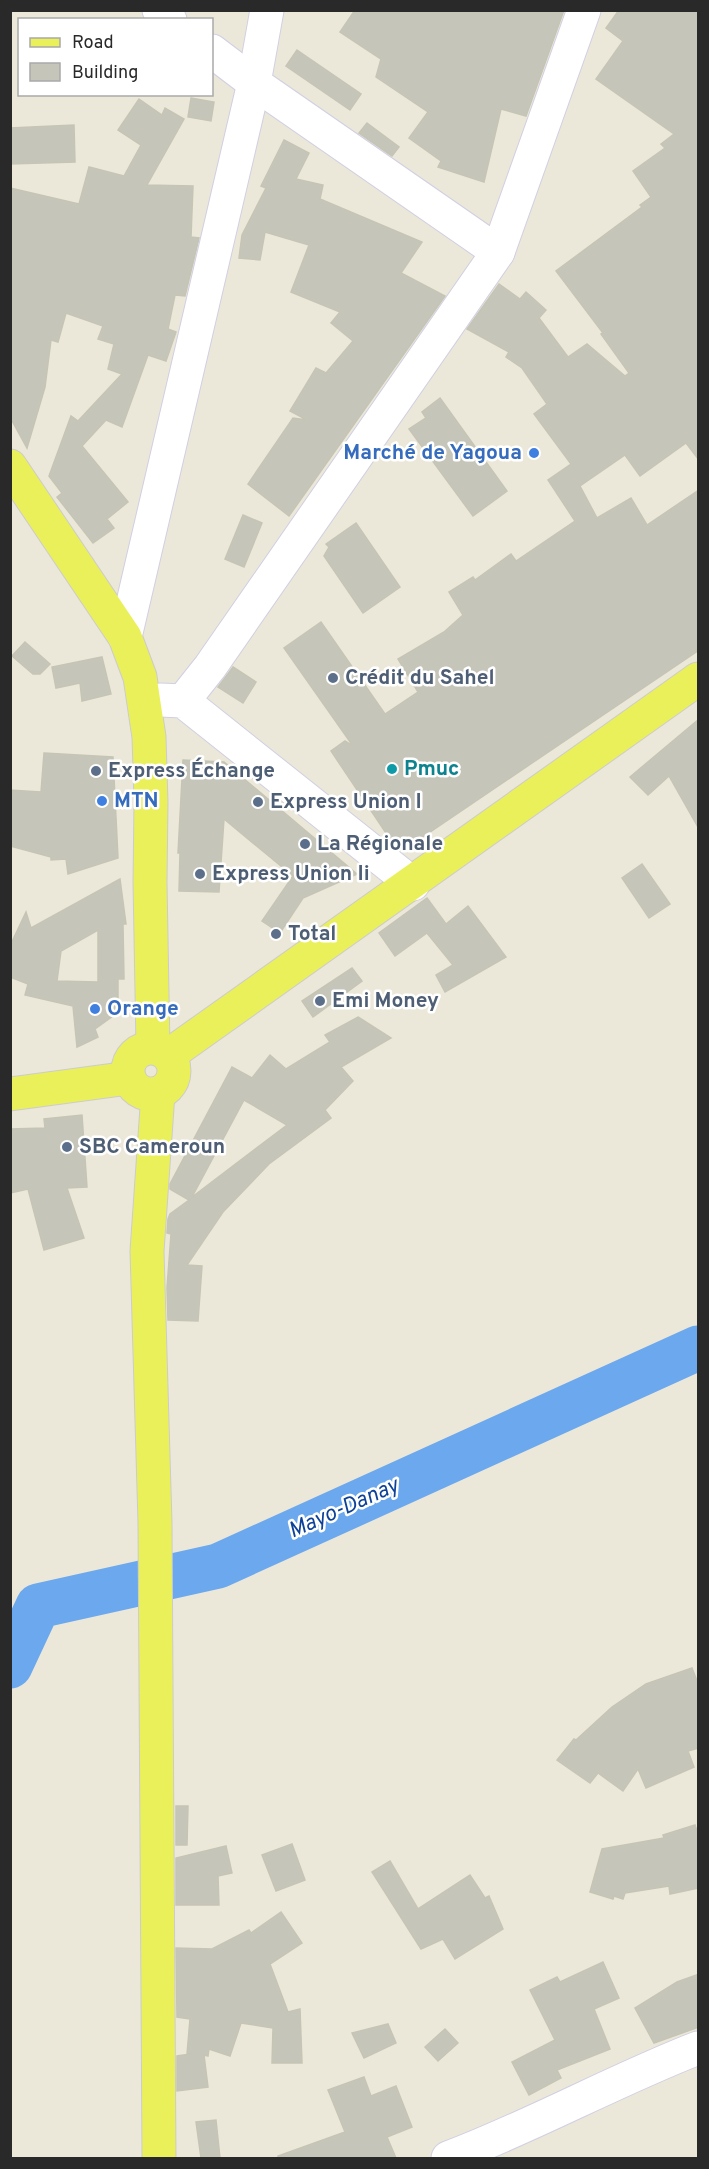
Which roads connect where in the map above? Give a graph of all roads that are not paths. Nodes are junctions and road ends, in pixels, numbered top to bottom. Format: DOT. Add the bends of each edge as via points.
graph roads {
  1 [pos="267,10"];
  2 [pos="584,10"];
  3 [pos="213,52"];
  4 [pos="254,84"];
  5 [pos="498,252"];
  6 [pos="10,466"];
  7 [pos="125,637"];
  8 [pos="699,679"];
  9 [pos="144,699"];
  10 [pos="183,701"];
  11 [pos="413,884"];
  12 [pos="161,1051"];
  13 [pos="129,1078"];
  14 [pos="158,1093"];
  15 [pos="10,1094"];
  16 [pos="699,2048"];
  17 [pos="159,2158"];
  18 [pos="448,2158"];
  1 -- 4 [label="street"];
  2 -- 5 [label="street"];
  3 -- 4 [label="street"];
  4 -- 5 [label="street"];
  4 -- 7 [label="street"];
  5 -- 10 [label="street"];
  6 -- 7 [label="main road"];
  7 -- 9 [label="main road"];
  8 -- 11 [label="main road"];
  9 -- 10 [label="street"];
  9 -- 12 [label="main road"];
  10 -- 11 [label="street"];
  11 -- 12 [label="main road"];
  12 -- 13 [label="main road" via="136,1053 128,1069"];
  12 -- 14 [label="main road" via="175,1073 166,1089"];
  13 -- 14 [label="main road" via="140,1092"];
  13 -- 15 [label="main road"];
  14 -- 17 [label="main road" via="147,1251 155,1523"];
  16 -- 18 [label="street"];
}
